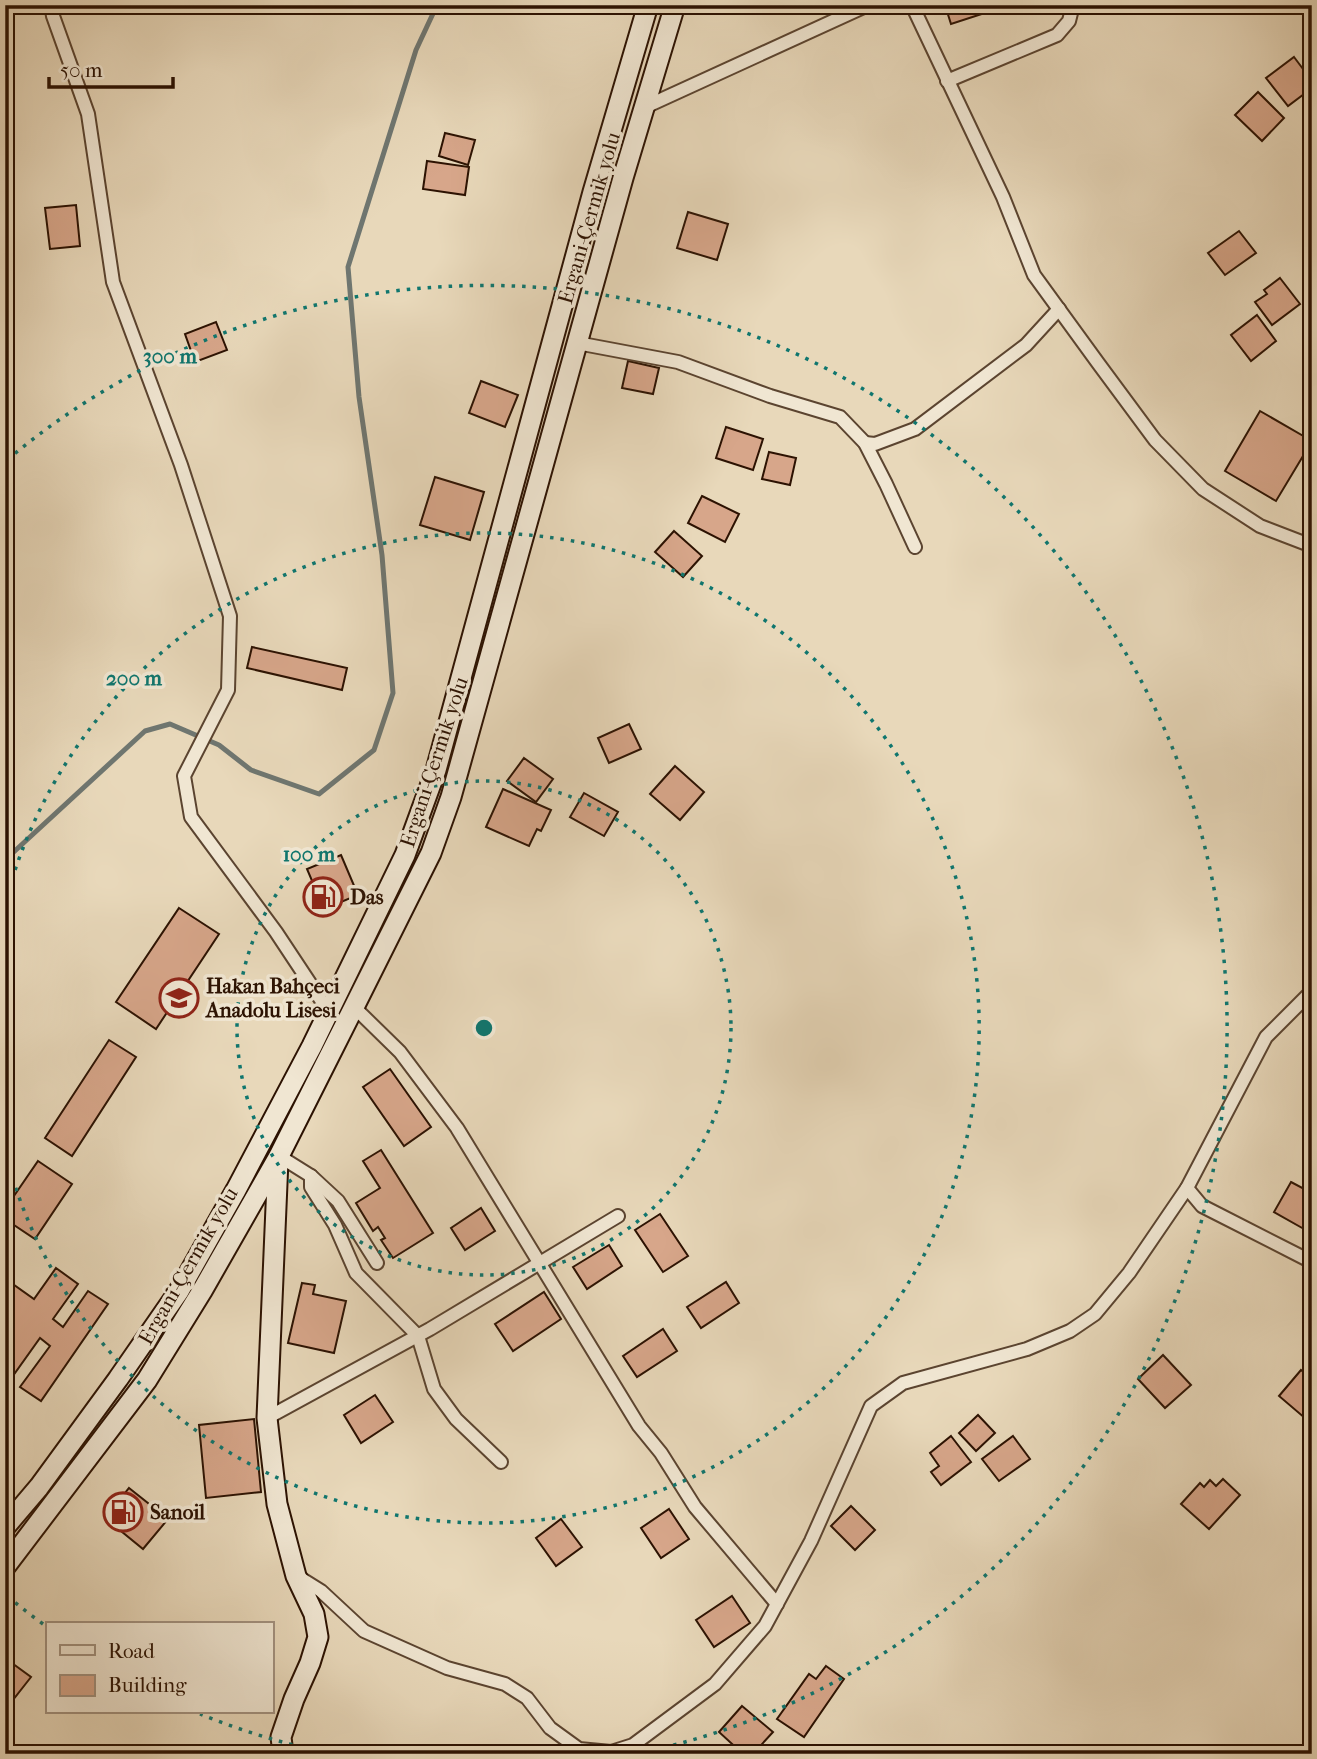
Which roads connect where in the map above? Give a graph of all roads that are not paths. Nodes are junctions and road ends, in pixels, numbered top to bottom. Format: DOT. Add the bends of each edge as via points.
graph roads {
  1 [pos="51,5"];
  2 [pos="648,5"];
  3 [pos="675,5"];
  4 [pos="868,5"];
  5 [pos="912,5"];
  6 [pos="1073,5"];
  7 [pos="947,82"];
  8 [pos="645,107"];
  9 [pos="1059,309"];
  10 [pos="577,343"];
  11 [pos="865,443"];
  12 [pos="1312,546"];
  13 [pos="915,547"];
  14 [pos="1312,991"];
  15 [pos="354,1007"];
  16 [pos="329,1012"];
  17 [pos="279,1156"];
  18 [pos="312,1177"];
  19 [pos="1187,1188"];
  20 [pos="618,1216"];
  21 [pos="1312,1262"];
  22 [pos="377,1263"];
  23 [pos="539,1263"];
  24 [pos="418,1336"];
  25 [pos="267,1419"];
  26 [pos="501,1462"];
  27 [pos="5,1527"];
  28 [pos="5,1567"];
  29 [pos="296,1576"];
  30 [pos="777,1604"];
  31 [pos="580,1751"];
  32 [pos="283,1754"];
  1 -- 16 [label="street" via="88,114 113,282 181,465 230,616 228,690 184,776 191,817"];
  2 -- 16 [label="main road, Ergani-Çermik yolu" via="436,770 405,855"];
  3 -- 8 [label="main road, Ergani-Çermik yolu"];
  4 -- 8 [label="street"];
  5 -- 7 [label="street"];
  6 -- 7 [label="street" via="1069,21 1057,35"];
  7 -- 9 [label="street" via="1003,197 1034,275"];
  8 -- 10 [label="main road, Ergani-Çermik yolu"];
  9 -- 11 [label="street" via="1026,345 915,429 875,444"];
  9 -- 12 [label="street" via="1156,440 1203,489 1260,526"];
  10 -- 11 [label="street" via="678,362 840,417"];
  10 -- 15 [label="main road, Ergani-Çermik yolu" via="442,827"];
  11 -- 13 [label="street"];
  14 -- 19 [label="street" via="1266,1037"];
  15 -- 17 [label="main road, Ergani-Çermik yolu"];
  15 -- 23 [label="street" via="400,1052 457,1128"];
  16 -- 27 [label="main road, Ergani-Çermik yolu" via="179,1291 39,1487"];
  17 -- 18 [label="street"];
  17 -- 25 [label="main road"];
  17 -- 28 [label="main road, Ergani-Çermik yolu" via="147,1380"];
  18 -- 22 [label="street" via="338,1201"];
  18 -- 24 [label="street" via="311,1187 335,1225 356,1273"];
  19 -- 21 [label="street" via="1202,1206"];
  19 -- 30 [label="street" via="1095,1314 1070,1331 1027,1349 903,1382 871,1406 811,1541"];
  20 -- 23 [label="street"];
  23 -- 24 [label="street"];
  23 -- 30 [label="street" via="639,1426 695,1507"];
  24 -- 25 [label="street"];
  24 -- 26 [label="street" via="434,1389 456,1419"];
  25 -- 29 [label="main road" via="277,1504"];
  29 -- 31 [label="street" via="321,1591 363,1631 447,1668 505,1684 527,1698 550,1728"];
  29 -- 32 [label="main road" via="314,1614 317,1637 281,1737"];
  30 -- 31 [label="street" via="765,1626 715,1684 633,1745 611,1752"];
}
